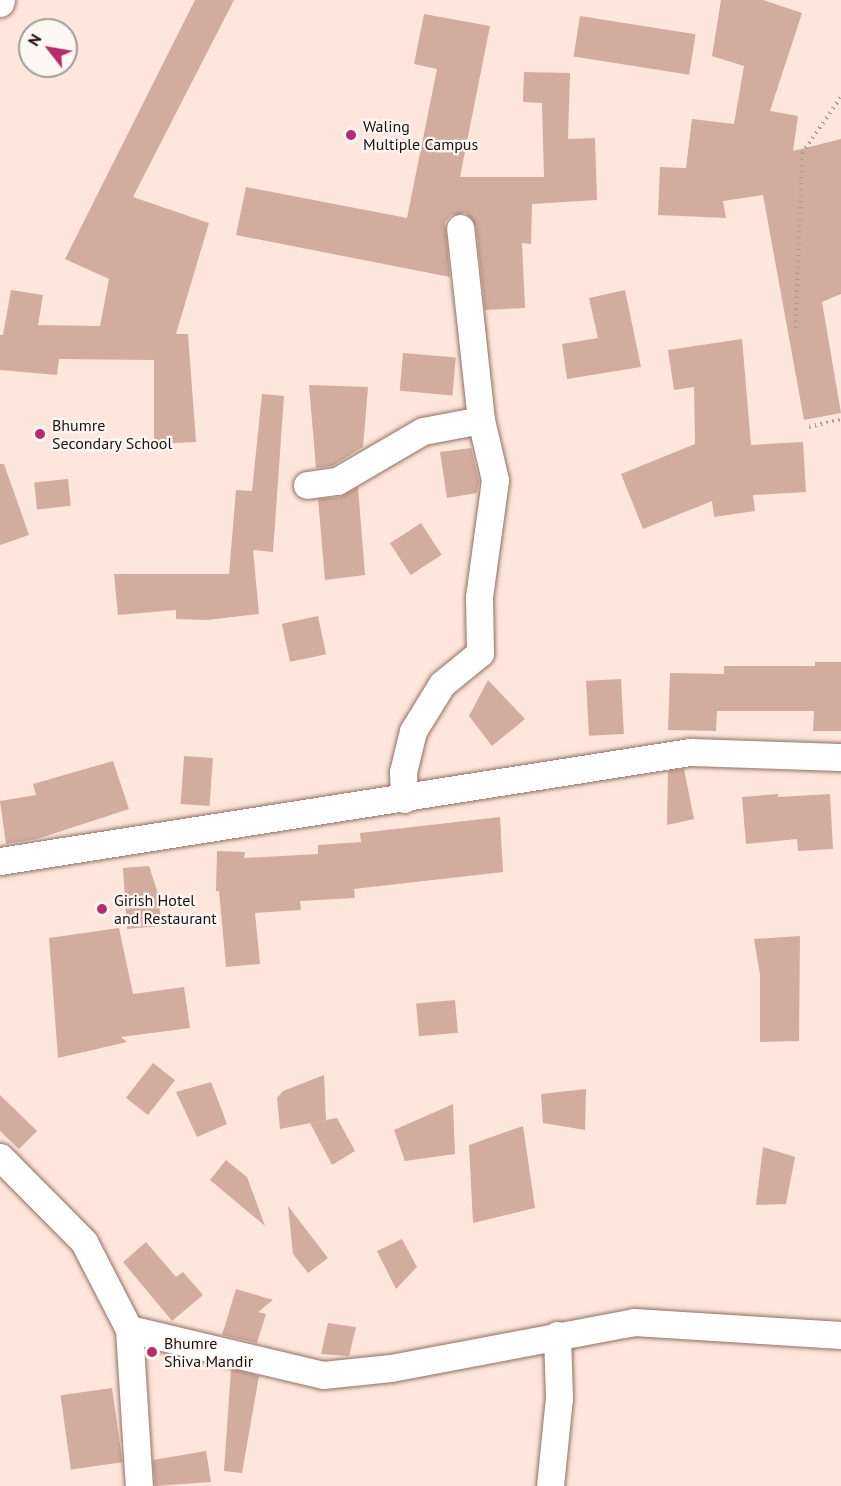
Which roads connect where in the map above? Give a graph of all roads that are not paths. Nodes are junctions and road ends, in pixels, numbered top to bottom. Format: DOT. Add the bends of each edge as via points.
graph roads {
  1 [pos="460,228"];
  2 [pos="481,420"];
  3 [pos="307,485"];
  4 [pos="841,757"];
  5 [pos="404,799"];
  6 [pos="0,861"];
  7 [pos="0,1158"];
  8 [pos="129,1329"];
  9 [pos="557,1335"];
  10 [pos="841,1335"];
  11 [pos="139,1486"];
  12 [pos="550,1486"];
  1 -- 2 [label="street"];
  2 -- 3 [label="street" via="423,431 337,481"];
  2 -- 5 [label="street" via="495,480 479,597 480,653 442,684 413,731 403,772"];
  4 -- 5 [label="street" via="690,753"];
  5 -- 6 [label="street"];
  7 -- 8 [label="street" via="84,1242"];
  8 -- 9 [label="street" via="323,1375 391,1368"];
  8 -- 11 [label="street"];
  9 -- 10 [label="street" via="634,1323"];
  9 -- 12 [label="street" via="559,1398"];
}
